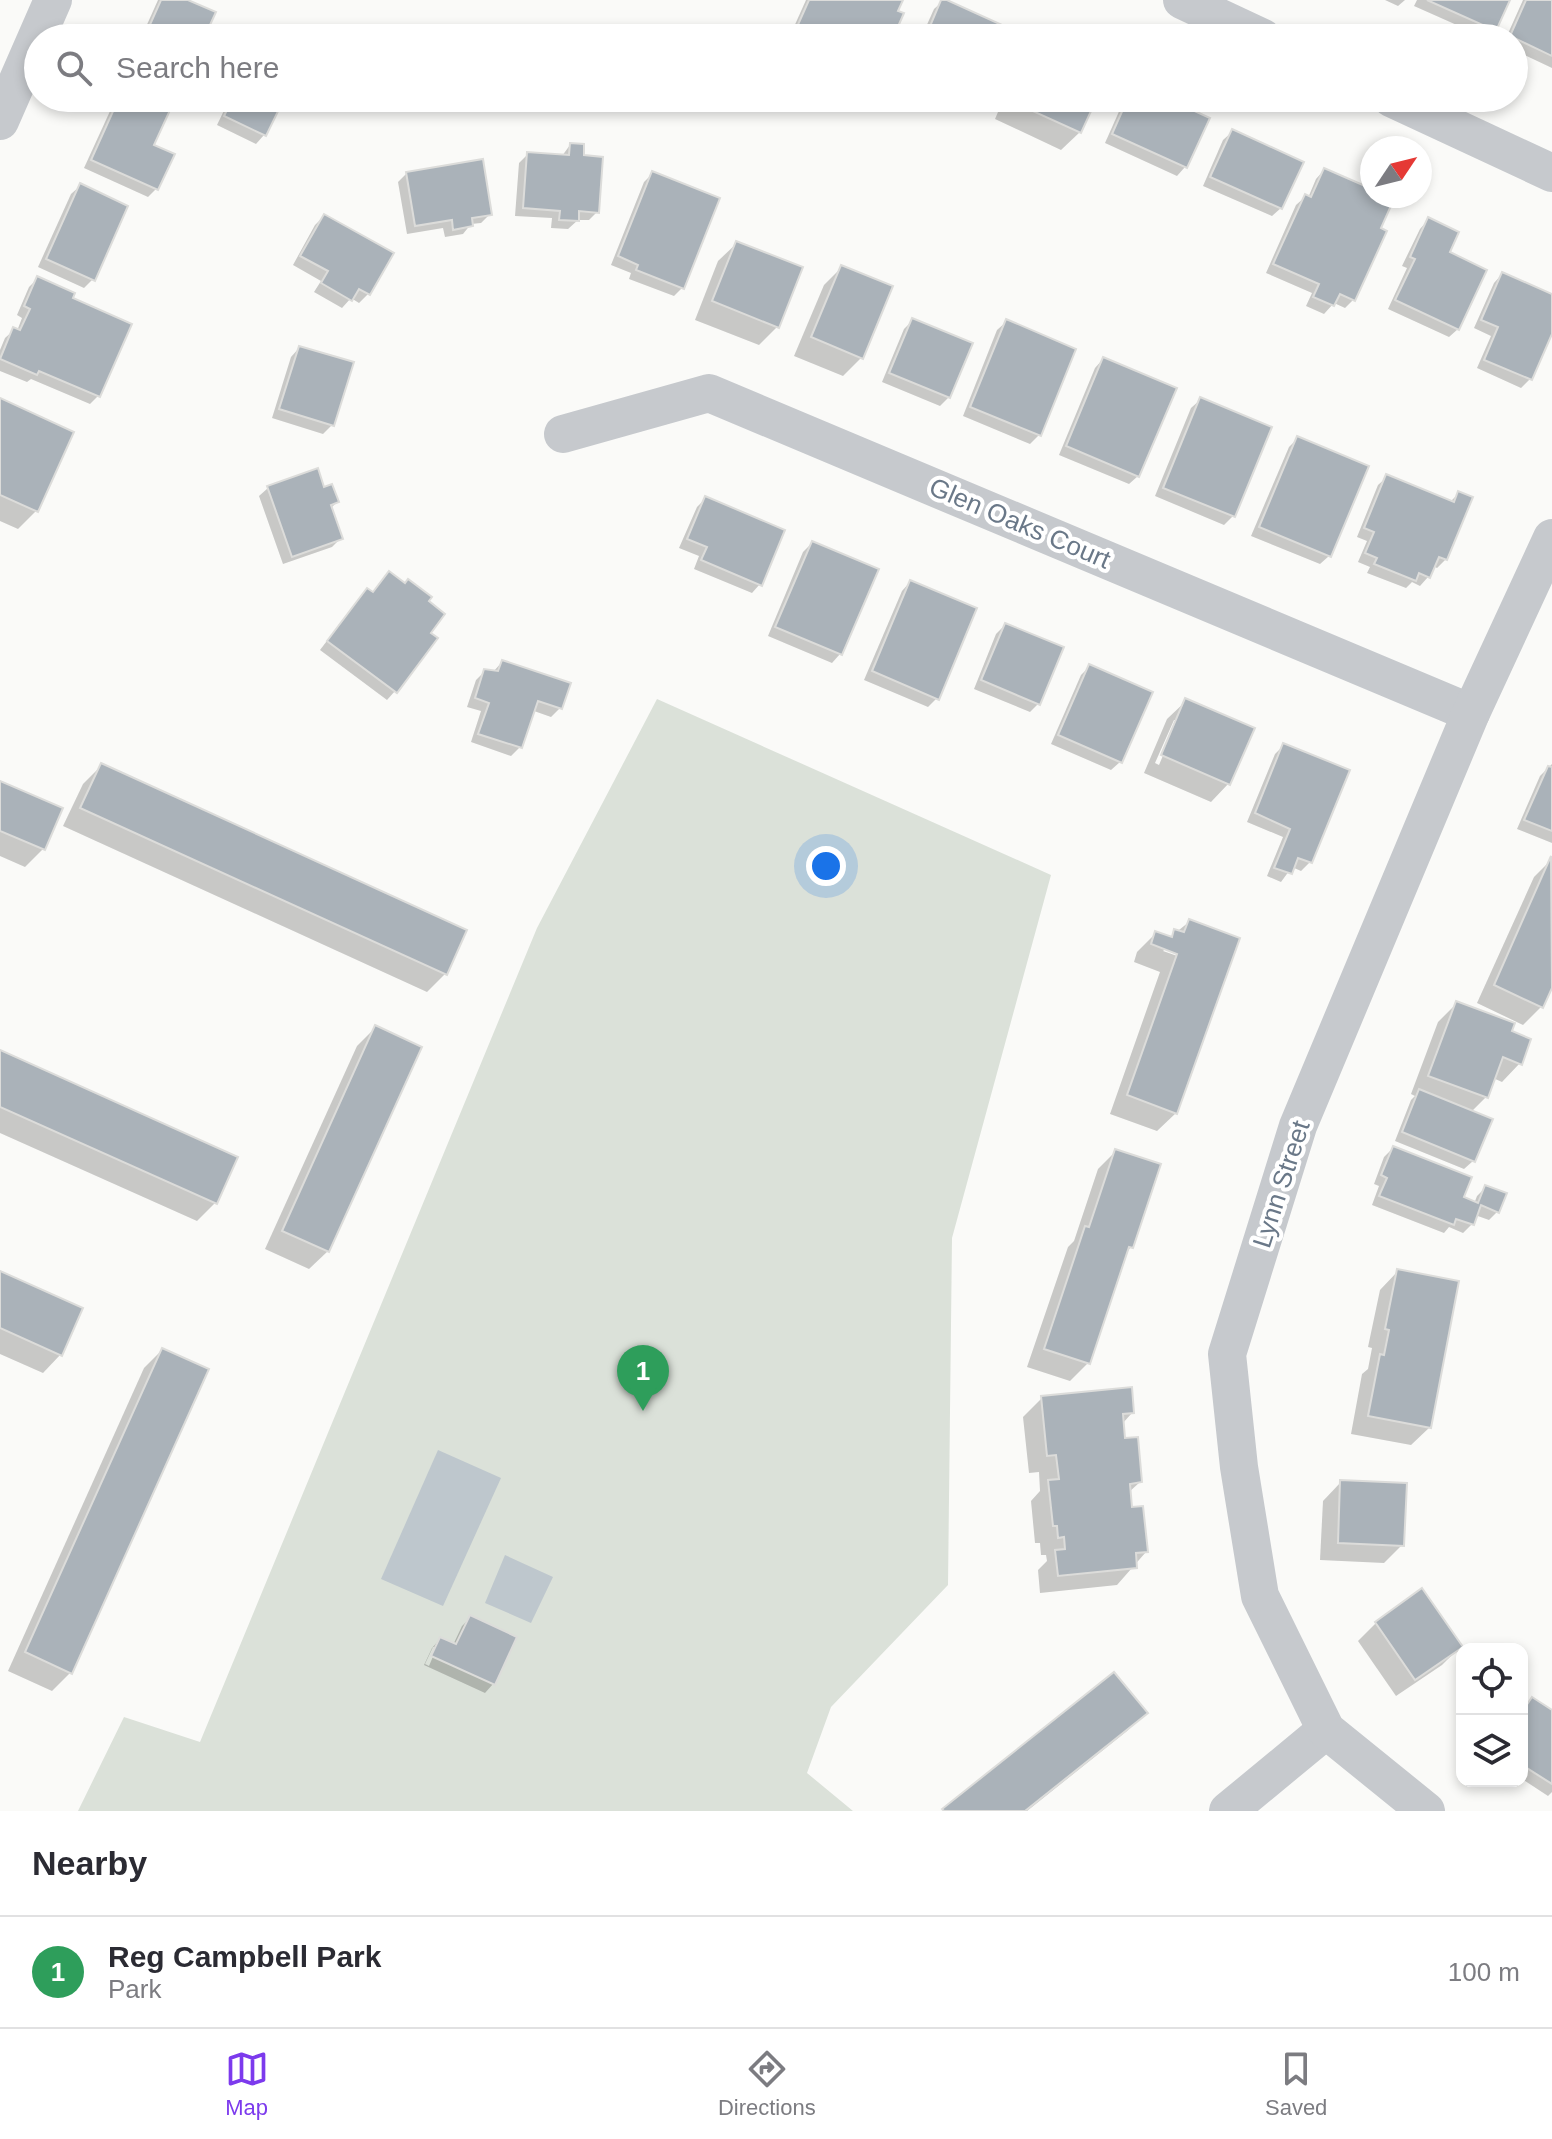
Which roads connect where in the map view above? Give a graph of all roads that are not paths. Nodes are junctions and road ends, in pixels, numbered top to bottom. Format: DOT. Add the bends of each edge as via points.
graph roads {
  1 [pos="53,0"];
  2 [pos="1182,0"];
  3 [pos="42,24"];
  4 [pos="1233,24"];
  5 [pos="24,66"];
  6 [pos="1421,112"];
  7 [pos="0,121"];
  8 [pos="1552,173"];
  9 [pos="563,434"];
  10 [pos="1552,538"];
  11 [pos="1471,713"];
  12 [pos="1326,1730"];
  13 [pos="1228,1811"];
  14 [pos="1426,1811"];
  1 -- 3 [label="street"];
  2 -- 4 [label="street"];
  5 -- 7 [label="street"];
  6 -- 8 [label="street"];
  9 -- 11 [label="street, Glen Oaks Court" via="709,393"];
  10 -- 11 [label="street, Lynn Street"];
  11 -- 12 [label="street, Lynn Street" via="1298,1126 1227,1354 1260,1596"];
  12 -- 13 [label="street"];
  12 -- 14 [label="street, Lynn Street"];
}
